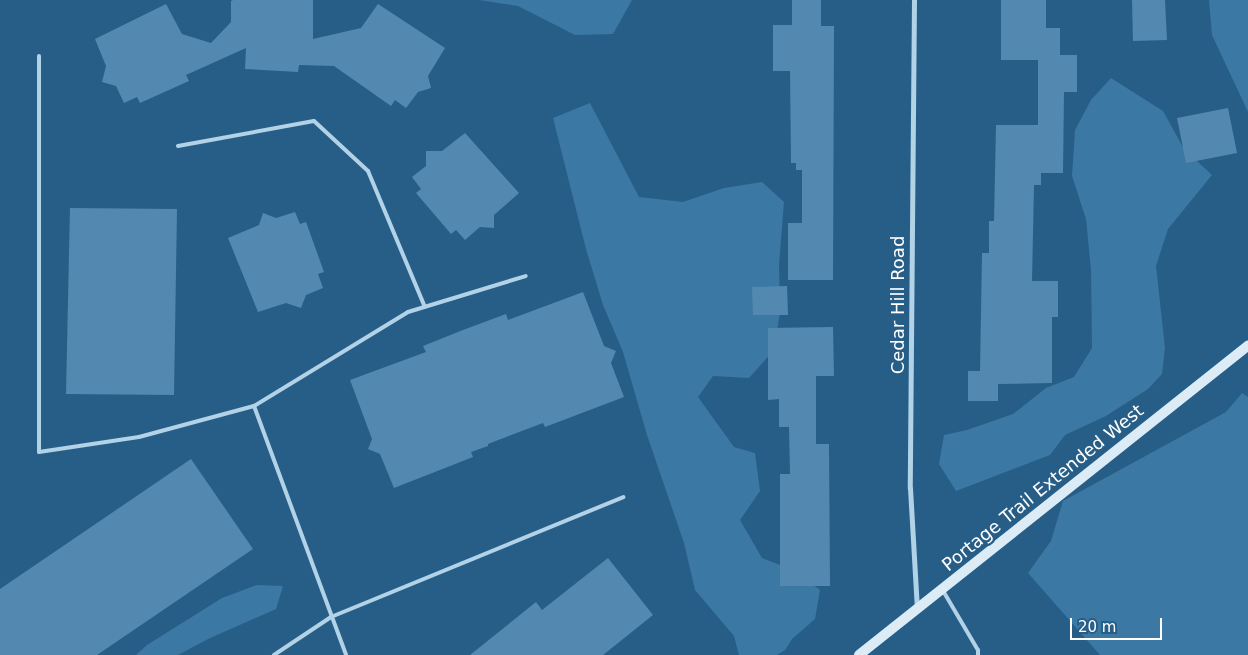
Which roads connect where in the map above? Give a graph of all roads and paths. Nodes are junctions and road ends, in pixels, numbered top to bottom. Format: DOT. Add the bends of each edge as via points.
graph roads {
  1 [pos="914,0"];
  2 [pos="39,56"];
  3 [pos="178,146"];
  4 [pos="526,276"];
  5 [pos="425,307"];
  6 [pos="1248,346"];
  7 [pos="254,406"];
  8 [pos="623,497"];
  9 [pos="942,589"];
  10 [pos="917,609"];
  11 [pos="331,617"];
  12 [pos="274,655"];
  13 [pos="346,655"];
  14 [pos="859,655"];
  15 [pos="978,655"];
  1 -- 10 [label="street, Cedar Hill Road" via="910,488"];
  2 -- 7 [label="lane" via="39,452 139,437"];
  3 -- 5 [label="lane" via="314,121 368,171"];
  4 -- 5 [label="lane"];
  5 -- 7 [label="lane" via="408,312"];
  6 -- 9 [label="main road, Portage Trail Extended West"];
  7 -- 11 [label="lane"];
  8 -- 11 [label="lane"];
  9 -- 10 [label="main road, Portage Trail Extended West"];
  9 -- 15 [label="lane"];
  10 -- 14 [label="main road, Portage Trail Extended West"];
  11 -- 12 [label="lane"];
  11 -- 13 [label="lane"];
}
